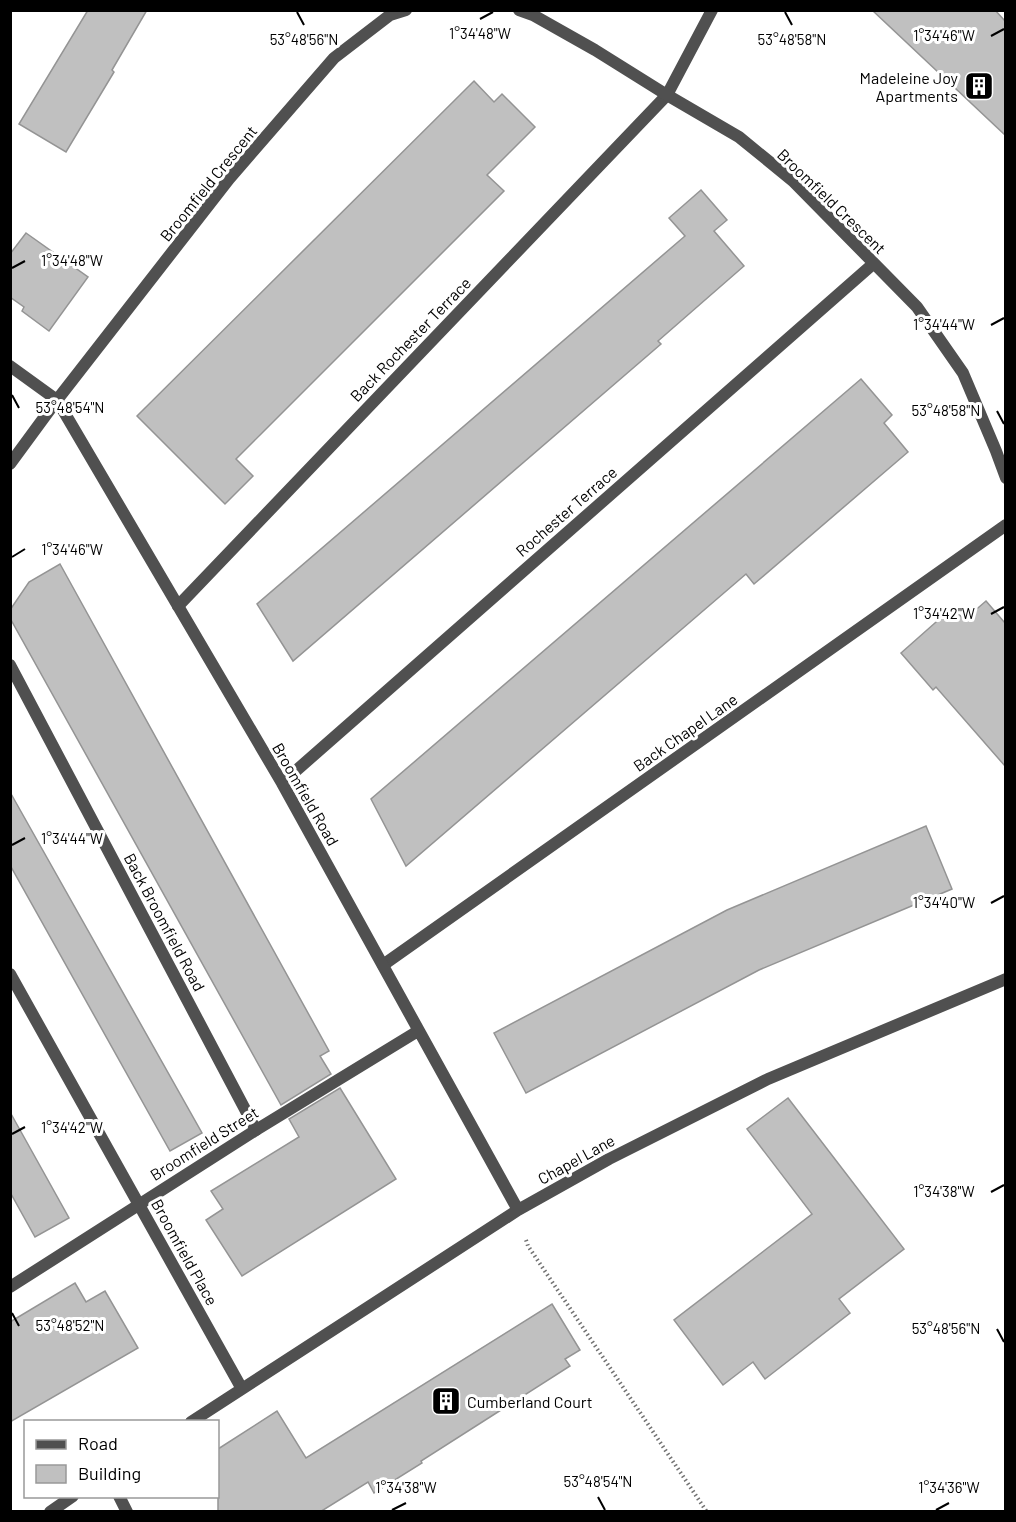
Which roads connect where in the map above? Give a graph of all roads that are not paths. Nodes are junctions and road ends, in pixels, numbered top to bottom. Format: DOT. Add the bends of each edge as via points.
graph roads {
  1 [pos="406,10"];
  2 [pos="519,10"];
  3 [pos="712,10"];
  4 [pos="667,95"];
  5 [pos="873,264"];
  6 [pos="10,366"];
  7 [pos="57,400"];
  8 [pos="10,464"];
  9 [pos="1005,478"];
  10 [pos="1005,525"];
  11 [pos="178,606"];
  12 [pos="10,665"];
  13 [pos="282,783"];
  14 [pos="383,965"];
  15 [pos="10,974"];
  16 [pos="1005,979"];
  17 [pos="418,1031"];
  18 [pos="256,1130"];
  19 [pos="139,1204"];
  20 [pos="518,1210"];
  21 [pos="11,1286"];
  22 [pos="242,1389"];
  23 [pos="194,1420"];
  24 [pos="72,1498"];
  25 [pos="120,1498"];
  26 [pos="50,1512"];
  27 [pos="127,1512"];
  1 -- 7 [label="street, Broomfield Crescent" via="390,15 334,58 230,179"];
  2 -- 4 [label="street, Broomfield Crescent" via="595,50"];
  3 -- 4 [label="street, Back Rochester Terrace"];
  4 -- 5 [label="street, Broomfield Crescent" via="739,137 775,166"];
  4 -- 11 [label="street, Back Rochester Terrace"];
  5 -- 9 [label="street, Broomfield Crescent" via="917,307 963,373"];
  5 -- 13 [label="street, Rochester Terrace"];
  6 -- 7 [label="street"];
  7 -- 8 [label="street, Broomfield Crescent"];
  7 -- 11 [label="street, Broomfield Road"];
  10 -- 14 [label="street, Back Chapel Lane"];
  11 -- 13 [label="street, Broomfield Road"];
  12 -- 18 [label="street, Back Broomfield Road"];
  13 -- 14 [label="street, Broomfield Road"];
  14 -- 17 [label="street, Broomfield Road"];
  15 -- 19 [label="street, Broomfield Place"];
  16 -- 20 [label="street, Chapel Lane" via="768,1079"];
  17 -- 18 [label="street, Broomfield Street"];
  17 -- 20 [label="street, Broomfield Road"];
  18 -- 19 [label="street, Broomfield Street"];
  19 -- 21 [label="street, Broomfield Street"];
  19 -- 22 [label="street, Broomfield Place"];
  20 -- 22 [label="street, Chapel Lane"];
  22 -- 23 [label="street, Chapel Lane"];
  24 -- 26 [label="street"];
  25 -- 27 [label="street"];
}
